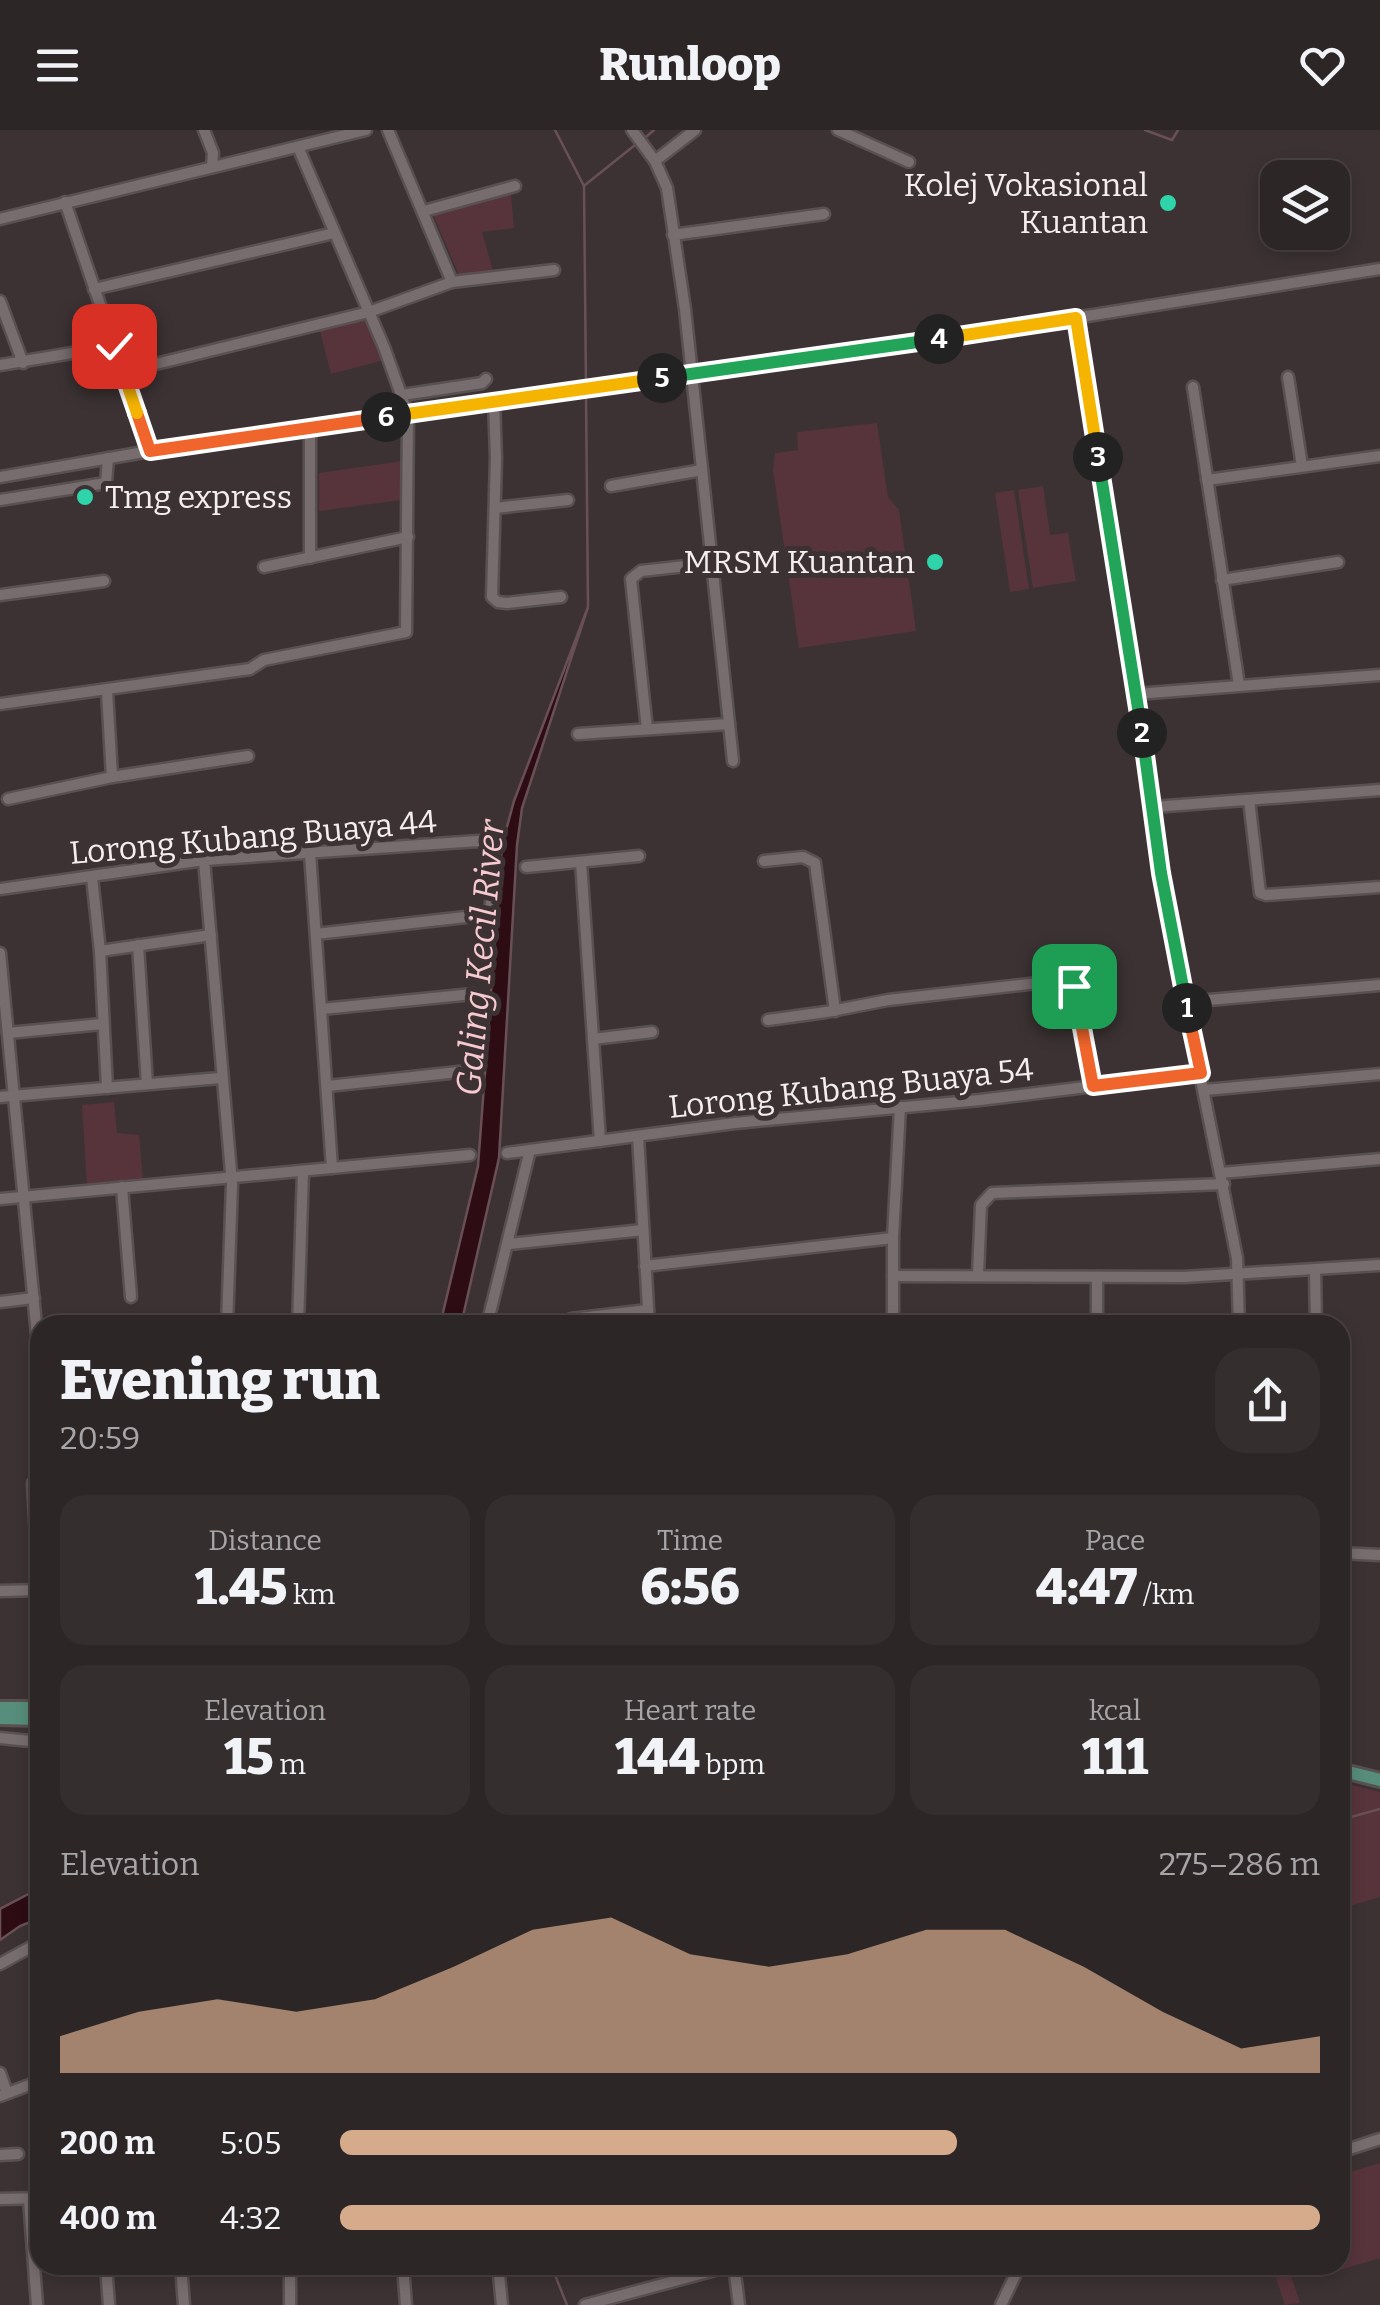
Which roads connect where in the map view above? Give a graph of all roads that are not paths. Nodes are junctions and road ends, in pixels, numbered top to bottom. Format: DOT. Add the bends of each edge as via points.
graph roads {
  1 [pos="204,130"];
  2 [pos="366,130"];
  3 [pos="388,130"];
  4 [pos="632,130"];
  5 [pos="695,130"];
  6 [pos="838,130"];
  7 [pos="298,146"];
  8 [pos="656,161"];
  9 [pos="910,162"];
  10 [pos="212,167"];
  11 [pos="516,186"];
  12 [pos="65,202"];
  13 [pos="424,211"];
  14 [pos="824,214"];
  15 [pos="0,220"];
  16 [pos="334,233"];
  17 [pos="673,235"];
  18 [pos="1380,269"];
  19 [pos="554,270"];
  20 [pos="452,282"];
  21 [pos="94,289"];
  22 [pos="0,301"];
  23 [pos="369,312"];
  24 [pos="1076,318"];
  25 [pos="114,346"];
  26 [pos="23,363"];
  27 [pos="0,366"];
  28 [pos="124,372"];
  29 [pos="692,374"];
  30 [pos="1288,377"];
  31 [pos="486,379"];
  32 [pos="1193,388"];
  33 [pos="402,396"];
  34 [pos="494,401"];
  35 [pos="408,414"];
  36 [pos="310,428"];
  37 [pos="150,451"];
  38 [pos="1380,456"];
  39 [pos="108,458"];
  40 [pos="1302,466"];
  41 [pos="702,470"];
  42 [pos="0,477"];
  43 [pos="1207,480"];
  44 [pos="611,486"];
  45 [pos="0,500"];
  46 [pos="568,500"];
  47 [pos="495,508"];
  48 [pos="408,537"];
  49 [pos="310,558"];
  50 [pos="1338,562"];
  51 [pos="713,563"];
  52 [pos="264,566"];
  53 [pos="1222,580"];
  54 [pos="104,581"];
  55 [pos="0,595"];
  56 [pos="561,597"];
  57 [pos="1380,676"];
  58 [pos="1238,686"];
  59 [pos="107,692"];
  60 [pos="1136,694"];
  61 [pos="0,704"];
  62 [pos="728,724"];
  63 [pos="647,730"];
  64 [pos="578,734"];
  65 [pos="248,756"];
  66 [pos="733,761"];
  67 [pos="112,777"];
  68 [pos="1380,790"];
  69 [pos="8,799"];
  70 [pos="1249,800"];
  71 [pos="1153,807"];
  72 [pos="310,853"];
  73 [pos="639,856"];
  74 [pos="204,860"];
  75 [pos="581,862"];
  76 [pos="764,862"];
  77 [pos="526,867"];
  78 [pos="92,876"];
  79 [pos="1380,887"];
  80 [pos="0,889"];
  81 [pos="316,934"];
  82 [pos="210,936"];
  83 [pos="138,946"];
  84 [pos="100,951"];
  85 [pos="0,953"];
  86 [pos="1380,985"];
  87 [pos="473,994"];
  88 [pos="2,995"];
  89 [pos="1185,1002"];
  90 [pos="322,1009"];
  91 [pos="835,1011"];
  92 [pos="768,1020"];
  93 [pos="102,1024"];
  94 [pos="652,1032"];
  95 [pos="8,1033"];
  96 [pos="592,1039"];
  97 [pos="476,1070"];
  98 [pos="1201,1073"];
  99 [pos="1380,1074"];
  100 [pos="220,1078"];
  101 [pos="147,1084"];
  102 [pos="328,1086"];
  103 [pos="1093,1086"];
  104 [pos="107,1088"];
  105 [pos="1205,1090"];
  106 [pos="15,1096"];
  107 [pos="0,1098"];
  108 [pos="900,1107"];
  109 [pos="638,1136"];
  110 [pos="600,1142"];
  111 [pos="530,1150"];
  112 [pos="507,1153"];
  113 [pos="470,1155"];
  114 [pos="1380,1159"];
  115 [pos="332,1168"];
  116 [pos="303,1171"];
  117 [pos="230,1177"];
  118 [pos="1223,1179"];
  119 [pos="122,1187"];
  120 [pos="23,1196"];
  121 [pos="0,1199"];
  122 [pos="643,1230"];
  123 [pos="892,1238"];
  124 [pos="509,1244"];
  125 [pos="1380,1265"];
  126 [pos="645,1266"];
  127 [pos="1315,1270"];
  128 [pos="978,1274"];
  129 [pos="1239,1275"];
  130 [pos="893,1276"];
  131 [pos="1098,1277"];
  132 [pos="131,1297"];
  133 [pos="34,1298"];
  134 [pos="0,1302"];
  135 [pos="648,1310"];
  136 [pos="36,1315"];
  137 [pos="227,1315"];
  138 [pos="298,1315"];
  139 [pos="491,1315"];
  140 [pos="600,1315"];
  141 [pos="648,1315"];
  142 [pos="893,1315"];
  143 [pos="1097,1315"];
  144 [pos="1239,1315"];
  145 [pos="1316,1315"];
  146 [pos="1350,1553"];
  147 [pos="1380,1554"];
  148 [pos="0,1590"];
  149 [pos="30,1590"];
  150 [pos="0,1708"];
  151 [pos="30,1712"];
  152 [pos="30,1714"];
  153 [pos="0,1718"];
  154 [pos="0,1738"];
  155 [pos="30,1741"];
  156 [pos="1350,1772"];
  157 [pos="1380,1780"];
  158 [pos="30,1948"];
  159 [pos="0,1964"];
  160 [pos="0,2073"];
  161 [pos="30,2085"];
  162 [pos="4,2094"];
  163 [pos="1380,2139"];
  164 [pos="1350,2149"];
  165 [pos="0,2154"];
  166 [pos="18,2154"];
  167 [pos="30,2198"];
  168 [pos="0,2199"];
  169 [pos="36,2275"];
  170 [pos="107,2275"];
  171 [pos="181,2275"];
  172 [pos="290,2275"];
  173 [pos="404,2275"];
  174 [pos="499,2275"];
  175 [pos="697,2275"];
  176 [pos="735,2275"];
  177 [pos="1016,2275"];
  178 [pos="37,2305"];
  179 [pos="109,2305"];
  180 [pos="184,2305"];
  181 [pos="290,2305"];
  182 [pos="406,2305"];
  183 [pos="502,2305"];
  184 [pos="585,2305"];
  185 [pos="739,2305"];
  186 [pos="1002,2305"];
  1 -- 10 [label="street"];
  2 -- 7 [label="street"];
  3 -- 13 [label="street"];
  4 -- 8 [label="street"];
  5 -- 8 [label="street"];
  6 -- 9 [label="street"];
  7 -- 10 [label="street"];
  7 -- 16 [label="street"];
  8 -- 17 [label="street"];
  10 -- 12 [label="street"];
  11 -- 13 [label="street"];
  12 -- 15 [label="street"];
  12 -- 21 [label="street"];
  13 -- 20 [label="street"];
  14 -- 17 [label="street"];
  16 -- 21 [label="street"];
  16 -- 23 [label="street"];
  17 -- 29 [label="street"];
  18 -- 24 [label="street"];
  19 -- 20 [label="street"];
  20 -- 23 [label="street"];
  21 -- 25 [label="street"];
  22 -- 26 [label="street"];
  23 -- 28 [label="street"];
  23 -- 33 [label="street"];
  24 -- 29 [label="street"];
  24 -- 60 [label="street"];
  25 -- 26 [label="street"];
  25 -- 28 [label="street"];
  26 -- 27 [label="street"];
  28 -- 37 [label="street"];
  29 -- 34 [label="street"];
  29 -- 41 [label="street"];
  30 -- 40 [label="street"];
  31 -- 33 [label="street"];
  32 -- 43 [label="street"];
  33 -- 35 [label="street"];
  34 -- 35 [label="street"];
  34 -- 47 [label="street"];
  35 -- 36 [label="street"];
  35 -- 48 [label="street"];
  36 -- 37 [label="street"];
  36 -- 49 [label="street"];
  37 -- 39 [label="street"];
  38 -- 40 [label="street"];
  39 -- 42 [label="street"];
  39 -- 45 [label="street" via="106,483"];
  40 -- 43 [label="street"];
  41 -- 44 [label="street"];
  41 -- 51 [label="street"];
  43 -- 53 [label="street"];
  46 -- 47 [label="street"];
  47 -- 56 [label="street" via="492,596 507,603"];
  48 -- 49 [label="street"];
  48 -- 59 [label="street" via="406,632 264,660 250,669"];
  49 -- 52 [label="street"];
  50 -- 53 [label="street"];
  51 -- 62 [label="street"];
  51 -- 63 [label="street" via="642,571 631,579"];
  53 -- 58 [label="street"];
  54 -- 55 [label="street"];
  57 -- 58 [label="street"];
  58 -- 60 [label="street"];
  59 -- 61 [label="street"];
  59 -- 67 [label="street"];
  60 -- 71 [label="street"];
  62 -- 63 [label="street"];
  62 -- 66 [label="street"];
  63 -- 64 [label="street"];
  65 -- 67 [label="street"];
  67 -- 69 [label="street"];
  68 -- 70 [label="street"];
  70 -- 71 [label="street"];
  70 -- 79 [label="street" via="1260,893"];
  71 -- 89 [label="street"];
  72 -- 74 [label="street, Lorong Kubang Buaya 44"];
  72 -- 81 [label="street"];
  72 -- 81 [label="street, Lorong Kubang Buaya 44" via="492,841 495,850 491,903 483,915"];
  73 -- 75 [label="street"];
  74 -- 78 [label="street, Lorong Kubang Buaya 44"];
  74 -- 82 [label="street"];
  75 -- 77 [label="street"];
  75 -- 96 [label="street"];
  76 -- 91 [label="street" via="803,857 815,864"];
  78 -- 80 [label="street, Lorong Kubang Buaya 44"];
  78 -- 84 [label="street"];
  81 -- 90 [label="street"];
  82 -- 83 [label="street"];
  82 -- 100 [label="street"];
  83 -- 84 [label="street"];
  83 -- 101 [label="street"];
  84 -- 93 [label="street"];
  85 -- 88 [label="street"];
  86 -- 89 [label="street"];
  87 -- 90 [label="street"];
  88 -- 95 [label="street"];
  89 -- 98 [label="street"];
  90 -- 102 [label="street"];
  91 -- 92 [label="street"];
  91 -- 103 [label="street" via="1064,980 1076,990"];
  93 -- 95 [label="street"];
  93 -- 104 [label="street"];
  94 -- 96 [label="street"];
  95 -- 106 [label="street"];
  96 -- 110 [label="street"];
  97 -- 102 [label="street"];
  98 -- 103 [label="street, Lorong Kubang Buaya 54"];
  98 -- 105 [label="street"];
  99 -- 105 [label="street"];
  100 -- 101 [label="street"];
  100 -- 117 [label="street"];
  101 -- 104 [label="street"];
  102 -- 115 [label="street"];
  103 -- 108 [label="street, Lorong Kubang Buaya 54"];
  104 -- 106 [label="street"];
  105 -- 118 [label="street"];
  106 -- 107 [label="street"];
  106 -- 120 [label="street"];
  108 -- 109 [label="street, Lorong Kubang Buaya 54"];
  108 -- 123 [label="street"];
  109 -- 110 [label="street, Lorong Kubang Buaya 54"];
  109 -- 122 [label="street"];
  110 -- 111 [label="street, Lorong Kubang Buaya 54"];
  111 -- 112 [label="street, Lorong Kubang Buaya 54"];
  111 -- 124 [label="street"];
  113 -- 115 [label="street"];
  114 -- 118 [label="street"];
  115 -- 116 [label="street"];
  116 -- 117 [label="street"];
  116 -- 138 [label="street"];
  117 -- 119 [label="street"];
  117 -- 137 [label="street"];
  118 -- 128 [label="street" via="992,1193 981,1205"];
  118 -- 129 [label="street"];
  119 -- 120 [label="street"];
  119 -- 132 [label="street"];
  120 -- 121 [label="street"];
  120 -- 133 [label="street"];
  122 -- 124 [label="street"];
  122 -- 126 [label="street"];
  123 -- 126 [label="street"];
  123 -- 130 [label="street"];
  124 -- 139 [label="street"];
  125 -- 127 [label="street"];
  126 -- 135 [label="street"];
  127 -- 129 [label="street"];
  127 -- 145 [label="street"];
  128 -- 130 [label="street"];
  128 -- 131 [label="street"];
  129 -- 131 [label="street"];
  129 -- 144 [label="street"];
  130 -- 142 [label="street"];
  131 -- 143 [label="street"];
  133 -- 134 [label="street"];
  133 -- 136 [label="street"];
  135 -- 140 [label="street"];
  135 -- 141 [label="street"];
  146 -- 147 [label="street"];
  148 -- 149 [label="street"];
  150 -- 151 [label="main road"];
  152 -- 153 [label="main road"];
  154 -- 155 [label="street"];
  156 -- 157 [label="main road"];
  158 -- 159 [label="street"];
  160 -- 162 [label="street"];
  161 -- 162 [label="street"];
  163 -- 164 [label="street"];
  165 -- 166 [label="street"];
  167 -- 168 [label="street"];
  169 -- 178 [label="street"];
  170 -- 179 [label="street"];
  171 -- 180 [label="street"];
  172 -- 181 [label="street"];
  173 -- 182 [label="street"];
  174 -- 183 [label="street"];
  175 -- 184 [label="street"];
  176 -- 185 [label="street"];
  177 -- 186 [label="street"];
}
